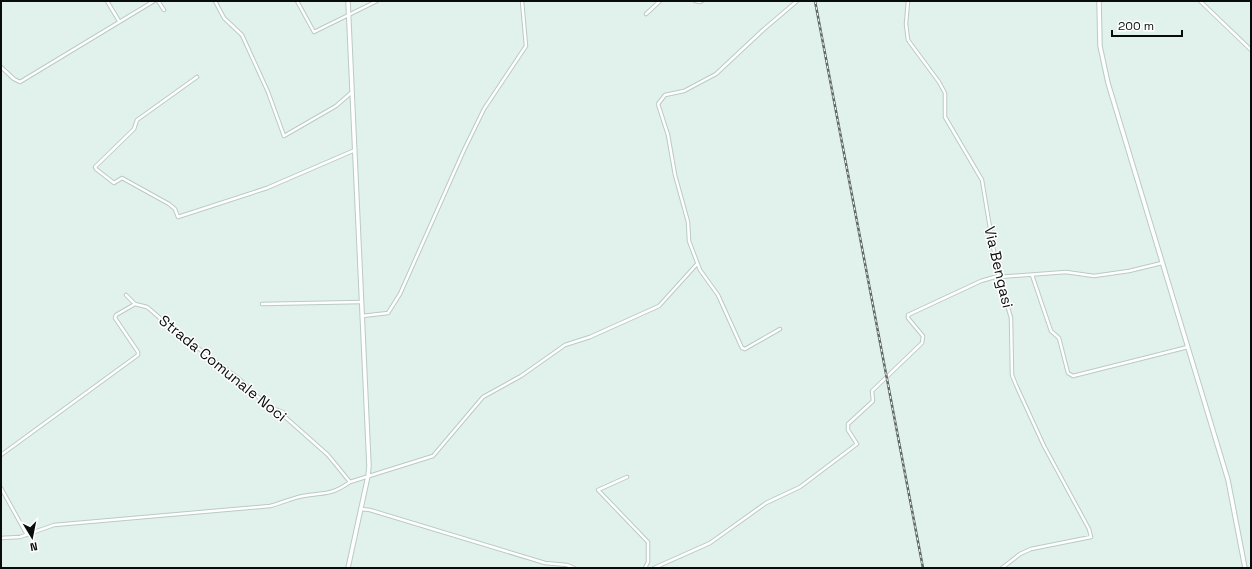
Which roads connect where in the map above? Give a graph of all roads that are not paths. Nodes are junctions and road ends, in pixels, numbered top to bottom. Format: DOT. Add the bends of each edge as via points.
graph roads {
  1 [pos="107,1"];
  2 [pos="154,1"];
  3 [pos="158,1"];
  4 [pos="215,1"];
  5 [pos="297,1"];
  6 [pos="348,1"];
  7 [pos="377,1"];
  8 [pos="522,1"];
  9 [pos="660,1"];
  10 [pos="695,1"];
  11 [pos="702,1"];
  12 [pos="797,1"];
  13 [pos="908,1"];
  14 [pos="1099,1"];
  15 [pos="1200,1"];
  16 [pos="164,10"];
  17 [pos="349,14"];
  18 [pos="646,14"];
  19 [pos="119,21"];
  20 [pos="1251,50"];
  21 [pos="1,67"];
  22 [pos="197,77"];
  23 [pos="352,92"];
  24 [pos="355,150"];
  25 [pos="1162,263"];
  26 [pos="697,264"];
  27 [pos="1032,275"];
  28 [pos="998,276"];
  29 [pos="126,295"];
  30 [pos="361,302"];
  31 [pos="135,304"];
  32 [pos="262,304"];
  33 [pos="362,316"];
  34 [pos="780,330"];
  35 [pos="1188,347"];
  36 [pos="1,455"];
  37 [pos="368,476"];
  38 [pos="627,477"];
  39 [pos="350,482"];
  40 [pos="1,488"];
  41 [pos="361,509"];
  42 [pos="27,535"];
  43 [pos="1,538"];
  44 [pos="348,568"];
  45 [pos="574,568"];
  46 [pos="645,568"];
  47 [pos="654,568"];
  48 [pos="1002,568"];
  49 [pos="1245,568"];
  1 -- 19 [label="street"];
  2 -- 19 [label="street"];
  3 -- 16 [label="street"];
  4 -- 23 [label="street" via="224,18 242,35 268,92 284,136 336,106"];
  5 -- 17 [label="street" via="314,32"];
  6 -- 17 [label="street"];
  7 -- 17 [label="street"];
  8 -- 33 [label="street" via="526,46 484,109 400,294 388,313"];
  9 -- 18 [label="street"];
  10 -- 11 [label="street"];
  12 -- 26 [label="street" via="716,74 684,91 666,95 658,104 668,135 675,175 688,222 689,241"];
  13 -- 28 [label="street, Via Bengasi" via="908,40 945,93 945,117 982,180"];
  14 -- 25 [label="street" via="1100,46 1108,83"];
  15 -- 20 [label="street"];
  17 -- 23 [label="street"];
  19 -- 21 [label="street" via="20,82"];
  22 -- 24 [label="street" via="137,120 134,129 95,167 96,169 114,183 122,178 130,181 173,207 178,217 267,188"];
  23 -- 24 [label="street"];
  24 -- 30 [label="street"];
  25 -- 27 [label="street" via="1094,276 1066,272"];
  25 -- 35 [label="street"];
  26 -- 34 [label="street" via="718,295 742,348"];
  26 -- 37 [label="street" via="659,306 590,337 565,345 521,376 483,397 433,456"];
  27 -- 28 [label="street"];
  27 -- 35 [label="street" via="1051,331 1059,338 1068,373 1073,376"];
  28 -- 47 [label="street" via="981,281 908,315 923,336 922,343 872,391 873,401 848,424 848,430 857,444 800,487 766,503 710,543"];
  28 -- 48 [label="street, Via Bengasi" via="1011,318 1012,375 1044,446 1089,529 1091,538 1031,549"];
  29 -- 31 [label="street, Strada Comunale Noci"];
  30 -- 32 [label="street"];
  30 -- 33 [label="street"];
  31 -- 36 [label="street" via="115,318 138,355"];
  31 -- 39 [label="street, Strada Comunale Noci" via="147,307 238,378 269,407 283,412 284,416 332,459"];
  33 -- 37 [label="street"];
  35 -- 49 [label="street" via="1229,485"];
  37 -- 39 [label="street"];
  37 -- 41 [label="street"];
  38 -- 46 [label="street" via="598,490 648,542 648,562"];
  39 -- 42 [label="street" via="329,493 304,496 263,507 54,525"];
  40 -- 42 [label="street"];
  41 -- 44 [label="street"];
  41 -- 45 [label="street" via="545,563 564,564"];
  42 -- 43 [label="street"];
}
